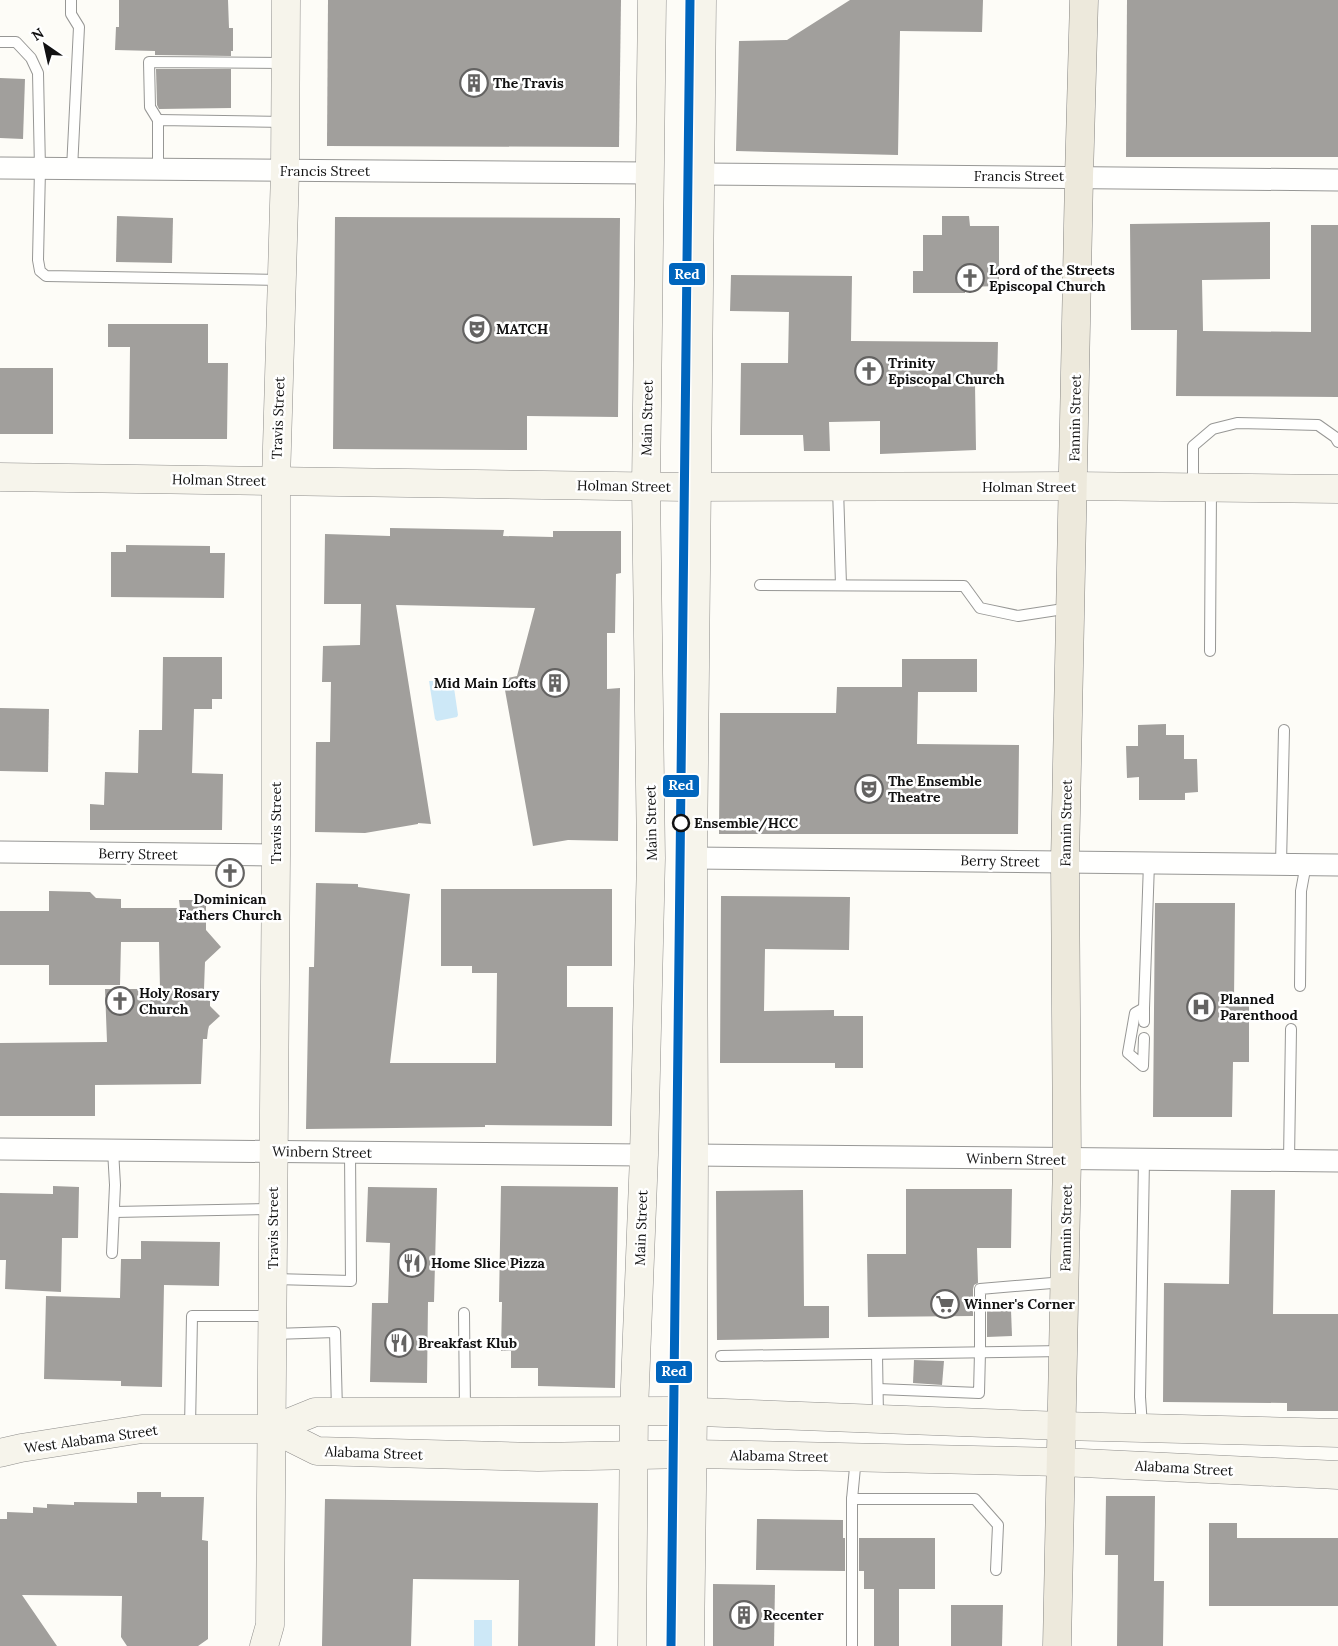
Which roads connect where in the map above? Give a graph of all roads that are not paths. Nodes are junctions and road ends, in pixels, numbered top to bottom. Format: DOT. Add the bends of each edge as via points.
graph roads {
  1 [pos="71,0"];
  2 [pos="286,0"];
  3 [pos="652,0"];
  4 [pos="702,0"];
  5 [pos="1084,0"];
  6 [pos="0,42"];
  7 [pos="286,63"];
  8 [pos="158,120"];
  9 [pos="286,122"];
  10 [pos="0,168"];
  11 [pos="40,169"];
  12 [pos="72,169"];
  13 [pos="158,170"];
  14 [pos="285,171"];
  15 [pos="650,173"];
  16 [pos="700,174"];
  17 [pos="1079,177"];
  18 [pos="1338,180"];
  19 [pos="282,280"];
  20 [pos="1338,442"];
  21 [pos="0,477"];
  22 [pos="276,481"];
  23 [pos="646,486"];
  24 [pos="1074,486"];
  25 [pos="696,487"];
  26 [pos="838,487"];
  27 [pos="1202,488"];
  28 [pos="1338,489"];
  29 [pos="760,585"];
  30 [pos="841,585"];
  31 [pos="1071,608"];
  32 [pos="1210,651"];
  33 [pos="1284,730"];
  34 [pos="0,852"];
  35 [pos="276,855"];
  36 [pos="693,858"];
  37 [pos="1065,862"];
  38 [pos="1149,863"];
  39 [pos="1281,864"];
  40 [pos="1306,864"];
  41 [pos="1338,865"];
  42 [pos="1300,986"];
  43 [pos="1144,1008"];
  44 [pos="1144,1022"];
  45 [pos="1291,1029"];
  46 [pos="1144,1038"];
  47 [pos="0,1150"];
  48 [pos="113,1150"];
  49 [pos="273,1151"];
  50 [pos="350,1152"];
  51 [pos="644,1155"];
  52 [pos="694,1155"];
  53 [pos="1067,1159"];
  54 [pos="1144,1159"];
  55 [pos="1289,1160"];
  56 [pos="1338,1160"];
  57 [pos="273,1209"];
  58 [pos="114,1212"];
  59 [pos="112,1253"];
  60 [pos="273,1279"];
  61 [pos="1065,1282"];
  62 [pos="464,1313"];
  63 [pos="273,1325"];
  64 [pos="1063,1351"];
  65 [pos="980,1352"];
  66 [pos="877,1354"];
  67 [pos="721,1356"];
  68 [pos="878,1389"];
  69 [pos="465,1411"];
  70 [pos="634,1411"];
  71 [pos="337,1412"];
  72 [pos="693,1412"];
  73 [pos="878,1418"];
  74 [pos="1062,1426"];
  75 [pos="1142,1428"];
  76 [pos="190,1429"];
  77 [pos="273,1429"];
  78 [pos="1338,1433"];
  79 [pos="0,1453"];
  80 [pos="691,1454"];
  81 [pos="634,1456"];
  82 [pos="856,1458"];
  83 [pos="1061,1462"];
  84 [pos="1338,1475"];
  85 [pos="852,1499"];
  86 [pos="996,1570"];
  87 [pos="265,1639"];
  88 [pos="632,1646"];
  89 [pos="690,1646"];
  90 [pos="852,1646"];
  91 [pos="1057,1646"];
  1 -- 12 [label="lane" via="71,14 80,27"];
  2 -- 7 [label="main road, Travis Street"];
  3 -- 15 [label="main road, Main Street"];
  4 -- 16 [label="main road"];
  5 -- 17 [label="main road, Fannin Street"];
  6 -- 11 [label="lane" via="16,42 31,58 38,73"];
  7 -- 8 [label="lane" via="149,62 150,106"];
  7 -- 9 [label="main road, Travis Street"];
  8 -- 9 [label="lane"];
  8 -- 13 [label="lane"];
  9 -- 14 [label="main road, Travis Street"];
  10 -- 11 [label="street, Francis Street"];
  11 -- 12 [label="street, Francis Street"];
  11 -- 19 [label="lane" via="38,260 40,271 46,276"];
  12 -- 13 [label="street, Francis Street"];
  13 -- 14 [label="street, Francis Street"];
  14 -- 15 [label="street, Francis Street"];
  14 -- 19 [label="main road, Travis Street"];
  15 -- 23 [label="main road, Main Street"];
  16 -- 17 [label="street, Francis Street"];
  16 -- 25 [label="main road"];
  17 -- 18 [label="street, Francis Street"];
  17 -- 24 [label="main road, Fannin Street"];
  19 -- 22 [label="main road, Travis Street"];
  20 -- 27 [label="lane" via="1318,425 1237,423 1213,429 1193,446"];
  21 -- 22 [label="main road, Holman Street"];
  22 -- 23 [label="main road, Holman Street"];
  22 -- 35 [label="main road, Travis Street"];
  23 -- 25 [label="main road, Holman Street"];
  23 -- 51 [label="main road, Main Street" via="651,858"];
  24 -- 26 [label="main road, Holman Street"];
  24 -- 27 [label="main road, Holman Street"];
  24 -- 31 [label="main road, Fannin Street"];
  25 -- 26 [label="main road, Holman Street"];
  25 -- 36 [label="main road"];
  26 -- 30 [label="lane"];
  27 -- 28 [label="main road, Holman Street"];
  27 -- 32 [label="lane"];
  29 -- 30 [label="lane"];
  30 -- 31 [label="lane" via="964,586 980,608 1018,616"];
  31 -- 37 [label="main road, Fannin Street"];
  33 -- 39 [label="lane"];
  34 -- 35 [label="street, Berry Street"];
  35 -- 49 [label="main road, Travis Street"];
  36 -- 37 [label="street, Berry Street"];
  36 -- 52 [label="main road"];
  37 -- 38 [label="street, Berry Street"];
  37 -- 53 [label="main road, Fannin Street"];
  38 -- 39 [label="street, Berry Street"];
  38 -- 43 [label="lane"];
  39 -- 40 [label="street, Berry Street"];
  40 -- 41 [label="street, Berry Street"];
  40 -- 42 [label="lane" via="1301,891"];
  43 -- 44 [label="lane"];
  43 -- 46 [label="lane" via="1135,1013 1128,1053 1143,1066"];
  45 -- 55 [label="lane"];
  47 -- 48 [label="street, Winbern Street"];
  48 -- 49 [label="street, Winbern Street"];
  48 -- 58 [label="lane"];
  49 -- 50 [label="street, Winbern Street"];
  49 -- 57 [label="main road, Travis Street"];
  50 -- 51 [label="street, Winbern Street"];
  50 -- 60 [label="lane" via="351,1281"];
  51 -- 70 [label="main road, Main Street"];
  52 -- 53 [label="street, Winbern Street"];
  52 -- 72 [label="main road"];
  53 -- 54 [label="street, Winbern Street"];
  53 -- 61 [label="main road, Fannin Street"];
  54 -- 55 [label="street, Winbern Street"];
  54 -- 75 [label="lane"];
  55 -- 56 [label="street, Winbern Street"];
  57 -- 58 [label="lane"];
  57 -- 60 [label="main road, Travis Street"];
  58 -- 59 [label="lane"];
  60 -- 63 [label="main road, Travis Street"];
  61 -- 64 [label="main road, Fannin Street"];
  61 -- 65 [label="lane" via="980,1289"];
  62 -- 69 [label="lane"];
  63 -- 71 [label="lane" via="335,1332"];
  63 -- 76 [label="lane" via="192,1316"];
  63 -- 77 [label="main road, Travis Street"];
  64 -- 65 [label="lane"];
  64 -- 74 [label="main road, Fannin Street"];
  65 -- 66 [label="lane"];
  65 -- 68 [label="lane" via="979,1393"];
  66 -- 67 [label="lane"];
  66 -- 68 [label="lane"];
  68 -- 73 [label="lane"];
  69 -- 70 [label="main road"];
  69 -- 71 [label="main road"];
  70 -- 72 [label="main road"];
  70 -- 81 [label="main road, Main Street"];
  71 -- 77 [label="main road" via="315,1412"];
  72 -- 73 [label="main road"];
  72 -- 80 [label="main road"];
  73 -- 74 [label="main road"];
  74 -- 75 [label="main road"];
  74 -- 83 [label="main road, Fannin Street"];
  75 -- 78 [label="main road"];
  76 -- 77 [label="main road, West Alabama Street"];
  76 -- 79 [label="main road, West Alabama Street" via="142,1429"];
  77 -- 81 [label="main road, Alabama Street" via="317,1451 538,1457"];
  77 -- 87 [label="main road, Travis Street"];
  80 -- 81 [label="main road, Alabama Street"];
  80 -- 82 [label="main road, Alabama Street"];
  80 -- 89 [label="main road"];
  81 -- 88 [label="main road, Main Street"];
  82 -- 83 [label="main road, Alabama Street"];
  82 -- 85 [label="lane"];
  83 -- 84 [label="main road, Alabama Street"];
  83 -- 91 [label="main road, Fannin Street"];
  85 -- 86 [label="lane" via="975,1499 998,1525"];
  85 -- 90 [label="lane"];
}
